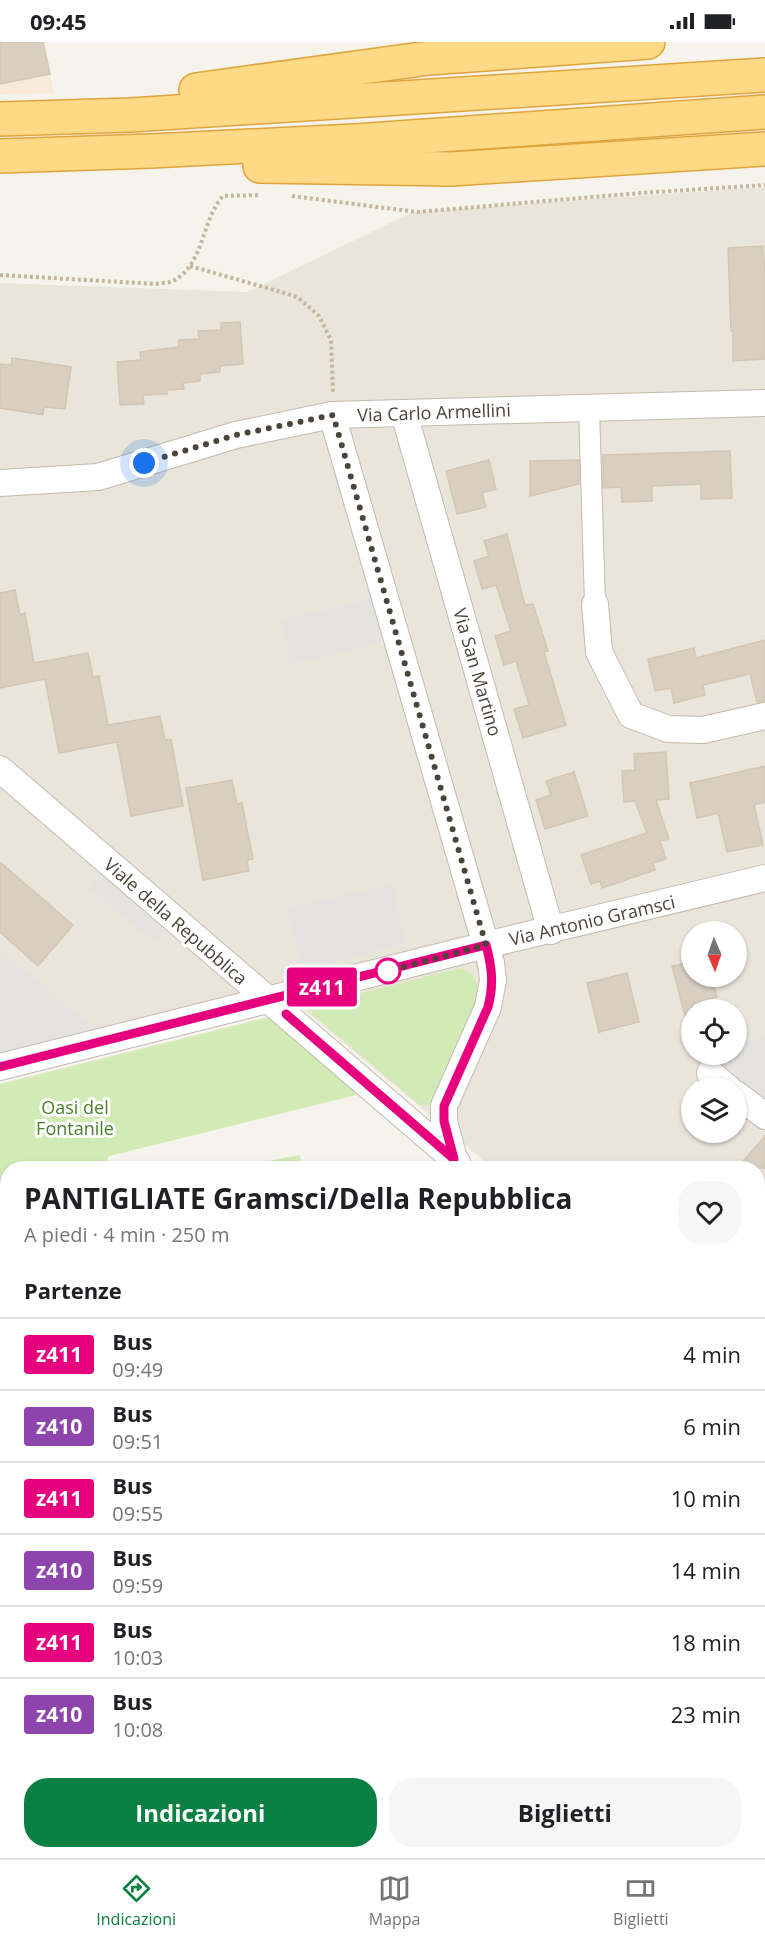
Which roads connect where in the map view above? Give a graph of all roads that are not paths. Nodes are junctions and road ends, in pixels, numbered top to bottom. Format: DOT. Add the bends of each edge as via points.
graph roads {
  1 [pos="648,42"];
  2 [pos="765,75"];
  3 [pos="0,100"];
  4 [pos="765,112"];
  5 [pos="0,119"];
  6 [pos="765,149"];
  7 [pos="0,156"];
  8 [pos="0,168"];
  9 [pos="765,403"];
  10 [pos="589,408"];
  11 [pos="404,413"];
  12 [pos="333,415"];
  13 [pos="0,483"];
  14 [pos="595,604"];
  15 [pos="765,716"];
  16 [pos="0,769"];
  17 [pos="765,878"];
  18 [pos="551,931"];
  19 [pos="486,945"];
  20 [pos="270,1000"];
  21 [pos="0,1067"];
  22 [pos="747,1102"];
  23 [pos="444,1106"];
  24 [pos="765,1116"];
  25 [pos="407,1119"];
  26 [pos="456,1161"];
  27 [pos="458,1161"];
  1 -- 3 [label="highway" via="429,58 156,94"];
  2 -- 5 [label="highway" via="130,115"];
  4 -- 7 [label="highway" via="355,141"];
  6 -- 8 [label="highway" via="452,169"];
  9 -- 10 [label="street, Via Carlo Armellini"];
  10 -- 11 [label="street, Via Carlo Armellini"];
  10 -- 14 [label="street"];
  11 -- 12 [label="street, Via Carlo Armellini"];
  11 -- 18 [label="street, Via San Martino"];
  12 -- 13 [label="street, Via Carlo Armellini" via="236,435 98,477"];
  12 -- 19 [label="street"];
  14 -- 15 [label="street" via="600,652 631,716 668,729 703,730"];
  16 -- 20 [label="street, Viale della Repubblica"];
  17 -- 18 [label="street, Via Antonio Gramsci"];
  18 -- 19 [label="street, Via Antonio Gramsci"];
  19 -- 20 [label="street, Via Antonio Gramsci"];
  19 -- 23 [label="street" via="493,980 488,1007"];
  20 -- 21 [label="street, Via Antonio Gramsci"];
  20 -- 25 [label="street, Viale della Repubblica"];
  22 -- 24 [label="street"];
  23 -- 25 [label="street" via="434,1113"];
  23 -- 27 [label="street, Viale della Repubblica" via="444,1121"];
  25 -- 26 [label="street, Viale della Repubblica"];
}
